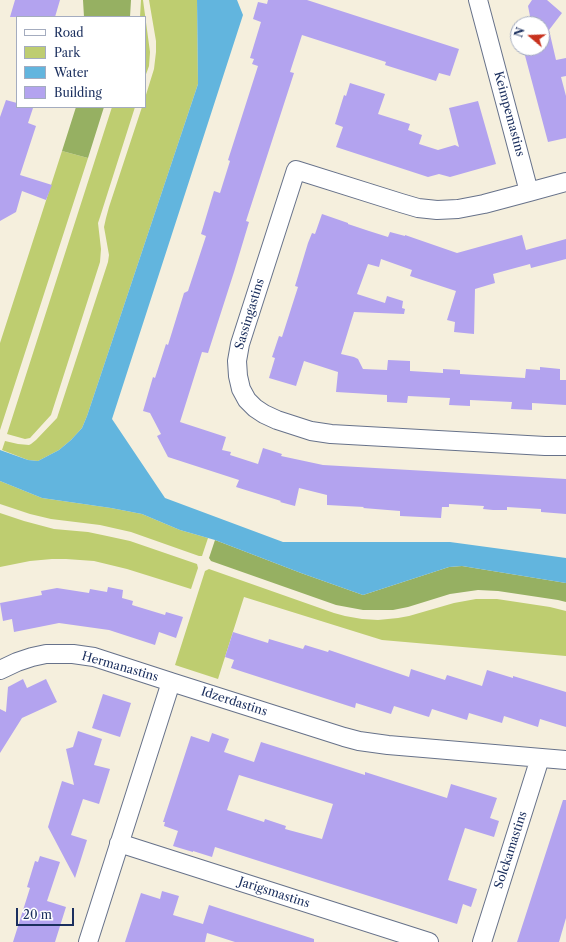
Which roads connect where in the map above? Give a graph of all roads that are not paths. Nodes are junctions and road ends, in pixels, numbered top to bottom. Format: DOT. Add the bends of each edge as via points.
graph roads {
  1 [pos="478,0"];
  2 [pos="566,182"];
  3 [pos="529,192"];
  4 [pos="566,446"];
  5 [pos="0,670"];
  6 [pos="171,682"];
  7 [pos="540,758"];
  8 [pos="566,760"];
  9 [pos="119,843"];
  10 [pos="88,942"];
  11 [pos="429,942"];
  12 [pos="482,942"];
  1 -- 3 [label="street, Keimpemastins"];
  2 -- 3 [label="street"];
  3 -- 4 [label="street, Sassingastins" via="484,204 437,210 401,204 296,170 240,344 238,376 241,389 255,408 277,420 311,431"];
  5 -- 6 [label="street, Hermanastins" via="32,657 73,654 94,657"];
  6 -- 7 [label="street, Idzerdastins" via="359,741"];
  6 -- 9 [label="street"];
  7 -- 8 [label="street, Idzerdastins"];
  7 -- 12 [label="street, Solckamastins"];
  9 -- 10 [label="street"];
  9 -- 11 [label="street, Jarigsmastins"];
}
